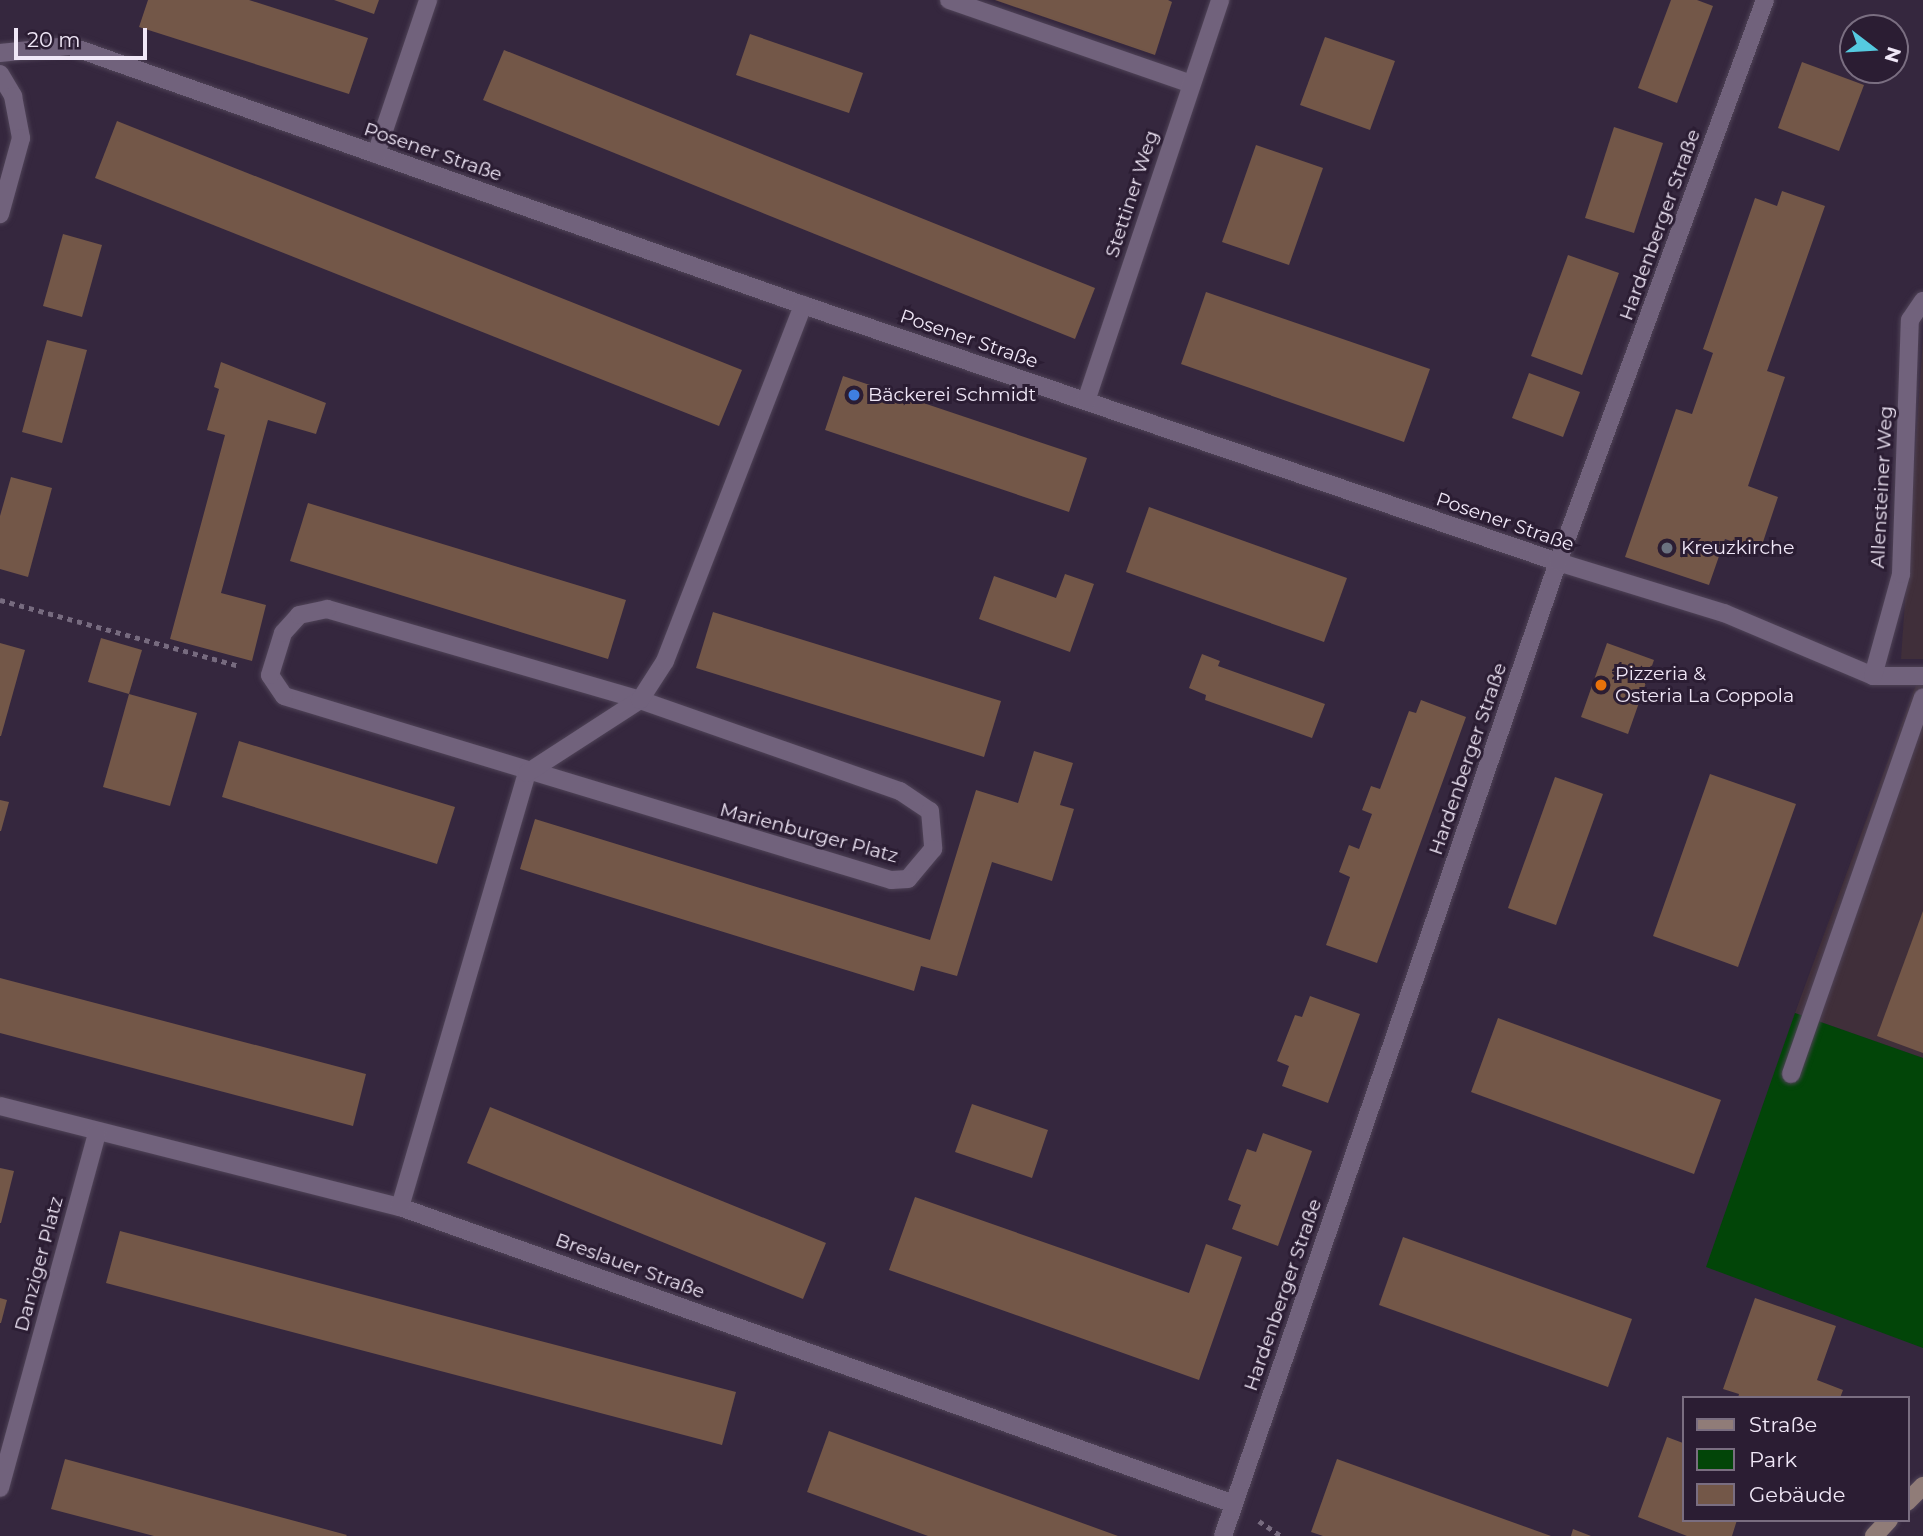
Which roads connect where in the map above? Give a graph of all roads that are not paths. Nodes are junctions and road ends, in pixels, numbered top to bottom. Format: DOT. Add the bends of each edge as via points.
graph roads {
  1 [pos="428,0"];
  2 [pos="949,0"];
  3 [pos="1220,0"];
  4 [pos="1765,0"];
  5 [pos="0,53"];
  6 [pos="0,74"];
  7 [pos="1191,84"];
  8 [pos="376,154"];
  9 [pos="0,214"];
  10 [pos="1923,301"];
  11 [pos="803,304"];
  12 [pos="1086,401"];
  13 [pos="1558,562"];
  14 [pos="1873,676"];
  15 [pos="1923,676"];
  16 [pos="1923,697"];
  17 [pos="640,700"];
  18 [pos="527,773"];
  19 [pos="1791,1073"];
  20 [pos="0,1107"];
  21 [pos="97,1133"];
  22 [pos="400,1207"];
  23 [pos="1923,1486"];
  24 [pos="0,1488"];
  25 [pos="1909,1500"];
  26 [pos="1234,1504"];
  27 [pos="1887,1522"];
  28 [pos="1223,1536"];
  29 [pos="1874,1536"];
  1 -- 8 [label="street"];
  2 -- 7 [label="street"];
  3 -- 7 [label="street, Stettiner Weg"];
  4 -- 13 [label="street, Hardenberger Straße"];
  5 -- 8 [label="street, Posener Straße" via="70,46"];
  6 -- 9 [label="street" via="13,96 21,138"];
  7 -- 12 [label="street, Stettiner Weg"];
  8 -- 11 [label="street, Posener Straße"];
  10 -- 14 [label="street, Allensteiner Weg" via="1910,320 1900,574"];
  11 -- 12 [label="street, Posener Straße"];
  11 -- 17 [label="street" via="665,661"];
  12 -- 13 [label="street, Posener Straße"];
  13 -- 14 [label="street, Posener Straße" via="1724,613"];
  13 -- 26 [label="street, Hardenberger Straße"];
  14 -- 15 [label="street, Posener Straße"];
  16 -- 19 [label="street"];
  17 -- 18 [label="street"];
  17 -- 18 [label="street, Marienburger Platz" via="327,610 311,610 289,623 270,675 284,696"];
  17 -- 18 [label="street, Marienburger Platz" via="916,798 930,811 933,849 908,879 891,880"];
  18 -- 22 [label="street"];
  20 -- 21 [label="street, Breslauer Straße"];
  21 -- 22 [label="street, Breslauer Straße"];
  21 -- 24 [label="street, Danziger Platz"];
  22 -- 26 [label="street, Breslauer Straße"];
  23 -- 25 [label="main road"];
  26 -- 28 [label="street, Hardenberger Straße"];
  27 -- 29 [label="main road"];
}
